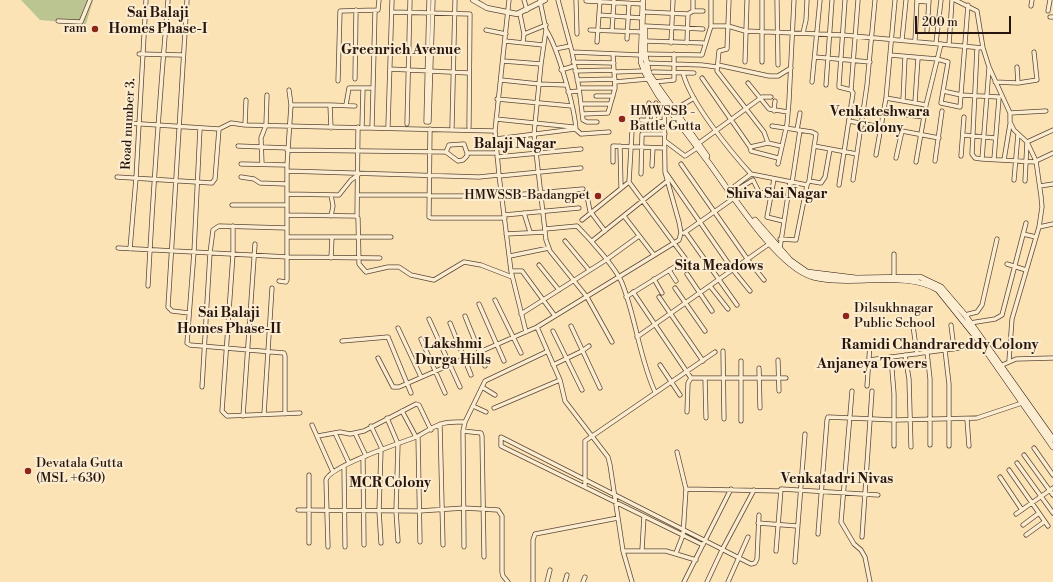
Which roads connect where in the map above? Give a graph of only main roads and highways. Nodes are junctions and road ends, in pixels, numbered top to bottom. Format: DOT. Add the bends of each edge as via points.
graph roads {
  1 [pos="644,1"];
  2 [pos="642,54"];
  3 [pos="698,146"];
  4 [pos="750,216"];
  5 [pos="999,366"];
  6 [pos="1053,440"];
  7 [pos="1053,447"];
  1 -- 2 [label="main road"];
  1 -- 2 [label="main road" via="645,41"];
  2 -- 3 [label="main road" via="654,82"];
  2 -- 3 [label="main road" via="644,71 648,79"];
  3 -- 4 [label="main road"];
  3 -- 4 [label="main road" via="734,198"];
  4 -- 5 [label="main road" via="790,260 807,272 856,278 920,277 933,282 965,315"];
  4 -- 5 [label="main road" via="769,244 800,273 848,282 911,280 929,284 945,296"];
  5 -- 6 [label="main road"];
  5 -- 7 [label="main road"];
}
